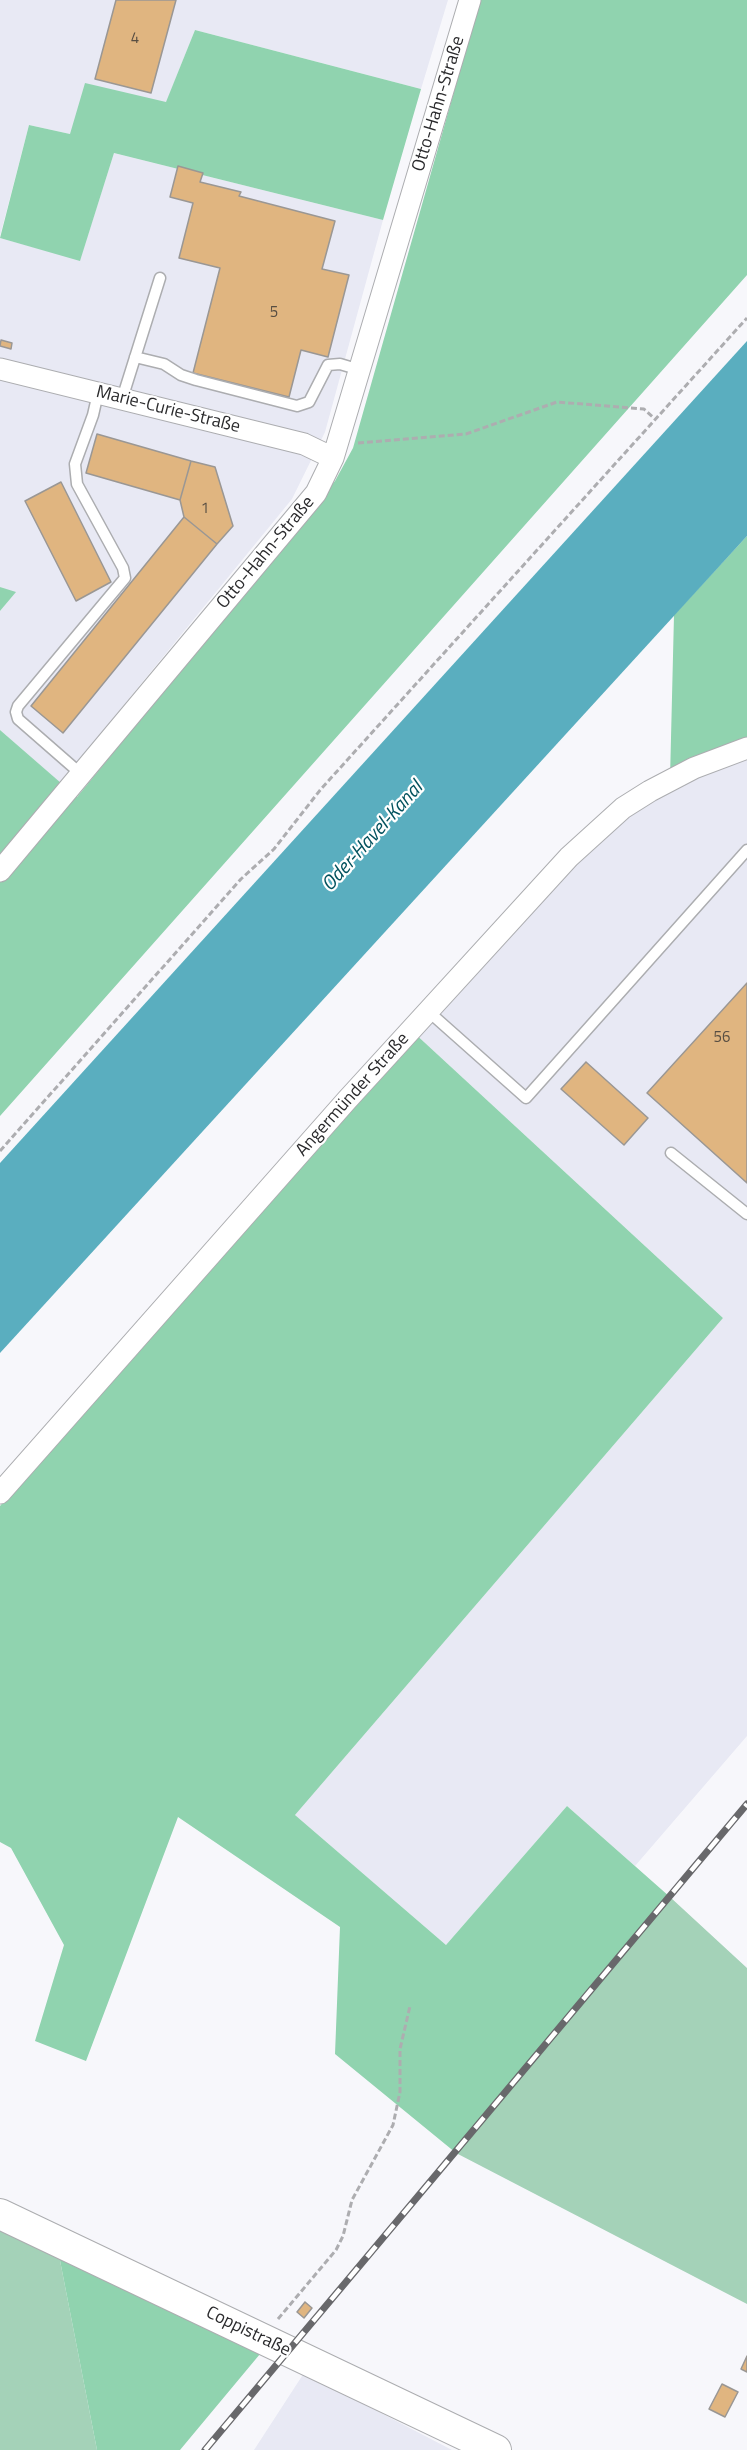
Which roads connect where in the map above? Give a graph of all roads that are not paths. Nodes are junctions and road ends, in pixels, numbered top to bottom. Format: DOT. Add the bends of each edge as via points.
graph roads {
  1 [pos="470,0"];
  2 [pos="160,278"];
  3 [pos="135,357"];
  4 [pos="0,369"];
  5 [pos="360,370"];
  6 [pos="98,393"];
  7 [pos="122,399"];
  8 [pos="335,452"];
  9 [pos="747,748"];
  10 [pos="81,774"];
  11 [pos="747,850"];
  12 [pos="0,871"];
  13 [pos="428,1011"];
  14 [pos="671,1153"];
  15 [pos="747,1214"];
  16 [pos="0,1493"];
  17 [pos="0,2214"];
  18 [pos="496,2450"];
  1 -- 5 [label="street, Otto-Hahn-Straße"];
  2 -- 3 [label="lane"];
  3 -- 5 [label="lane" via="164,364 196,380 297,406 309,402 328,365"];
  3 -- 7 [label="lane"];
  4 -- 6 [label="street, Marie-Curie-Straße"];
  5 -- 8 [label="street, Otto-Hahn-Straße"];
  6 -- 7 [label="street, Marie-Curie-Straße"];
  6 -- 10 [label="lane" via="75,464 77,484 125,578 16,712 18,719"];
  7 -- 8 [label="street, Marie-Curie-Straße"];
  8 -- 10 [label="street, Otto-Hahn-Straße" via="316,493"];
  9 -- 13 [label="street, Angermünder Straße" via="669,779 623,808 569,857"];
  10 -- 12 [label="street, Otto-Hahn-Straße"];
  11 -- 13 [label="lane" via="526,1098"];
  13 -- 16 [label="street, Angermünder Straße"];
  14 -- 15 [label="lane"];
  17 -- 18 [label="main road, Coppistraße"];
}
